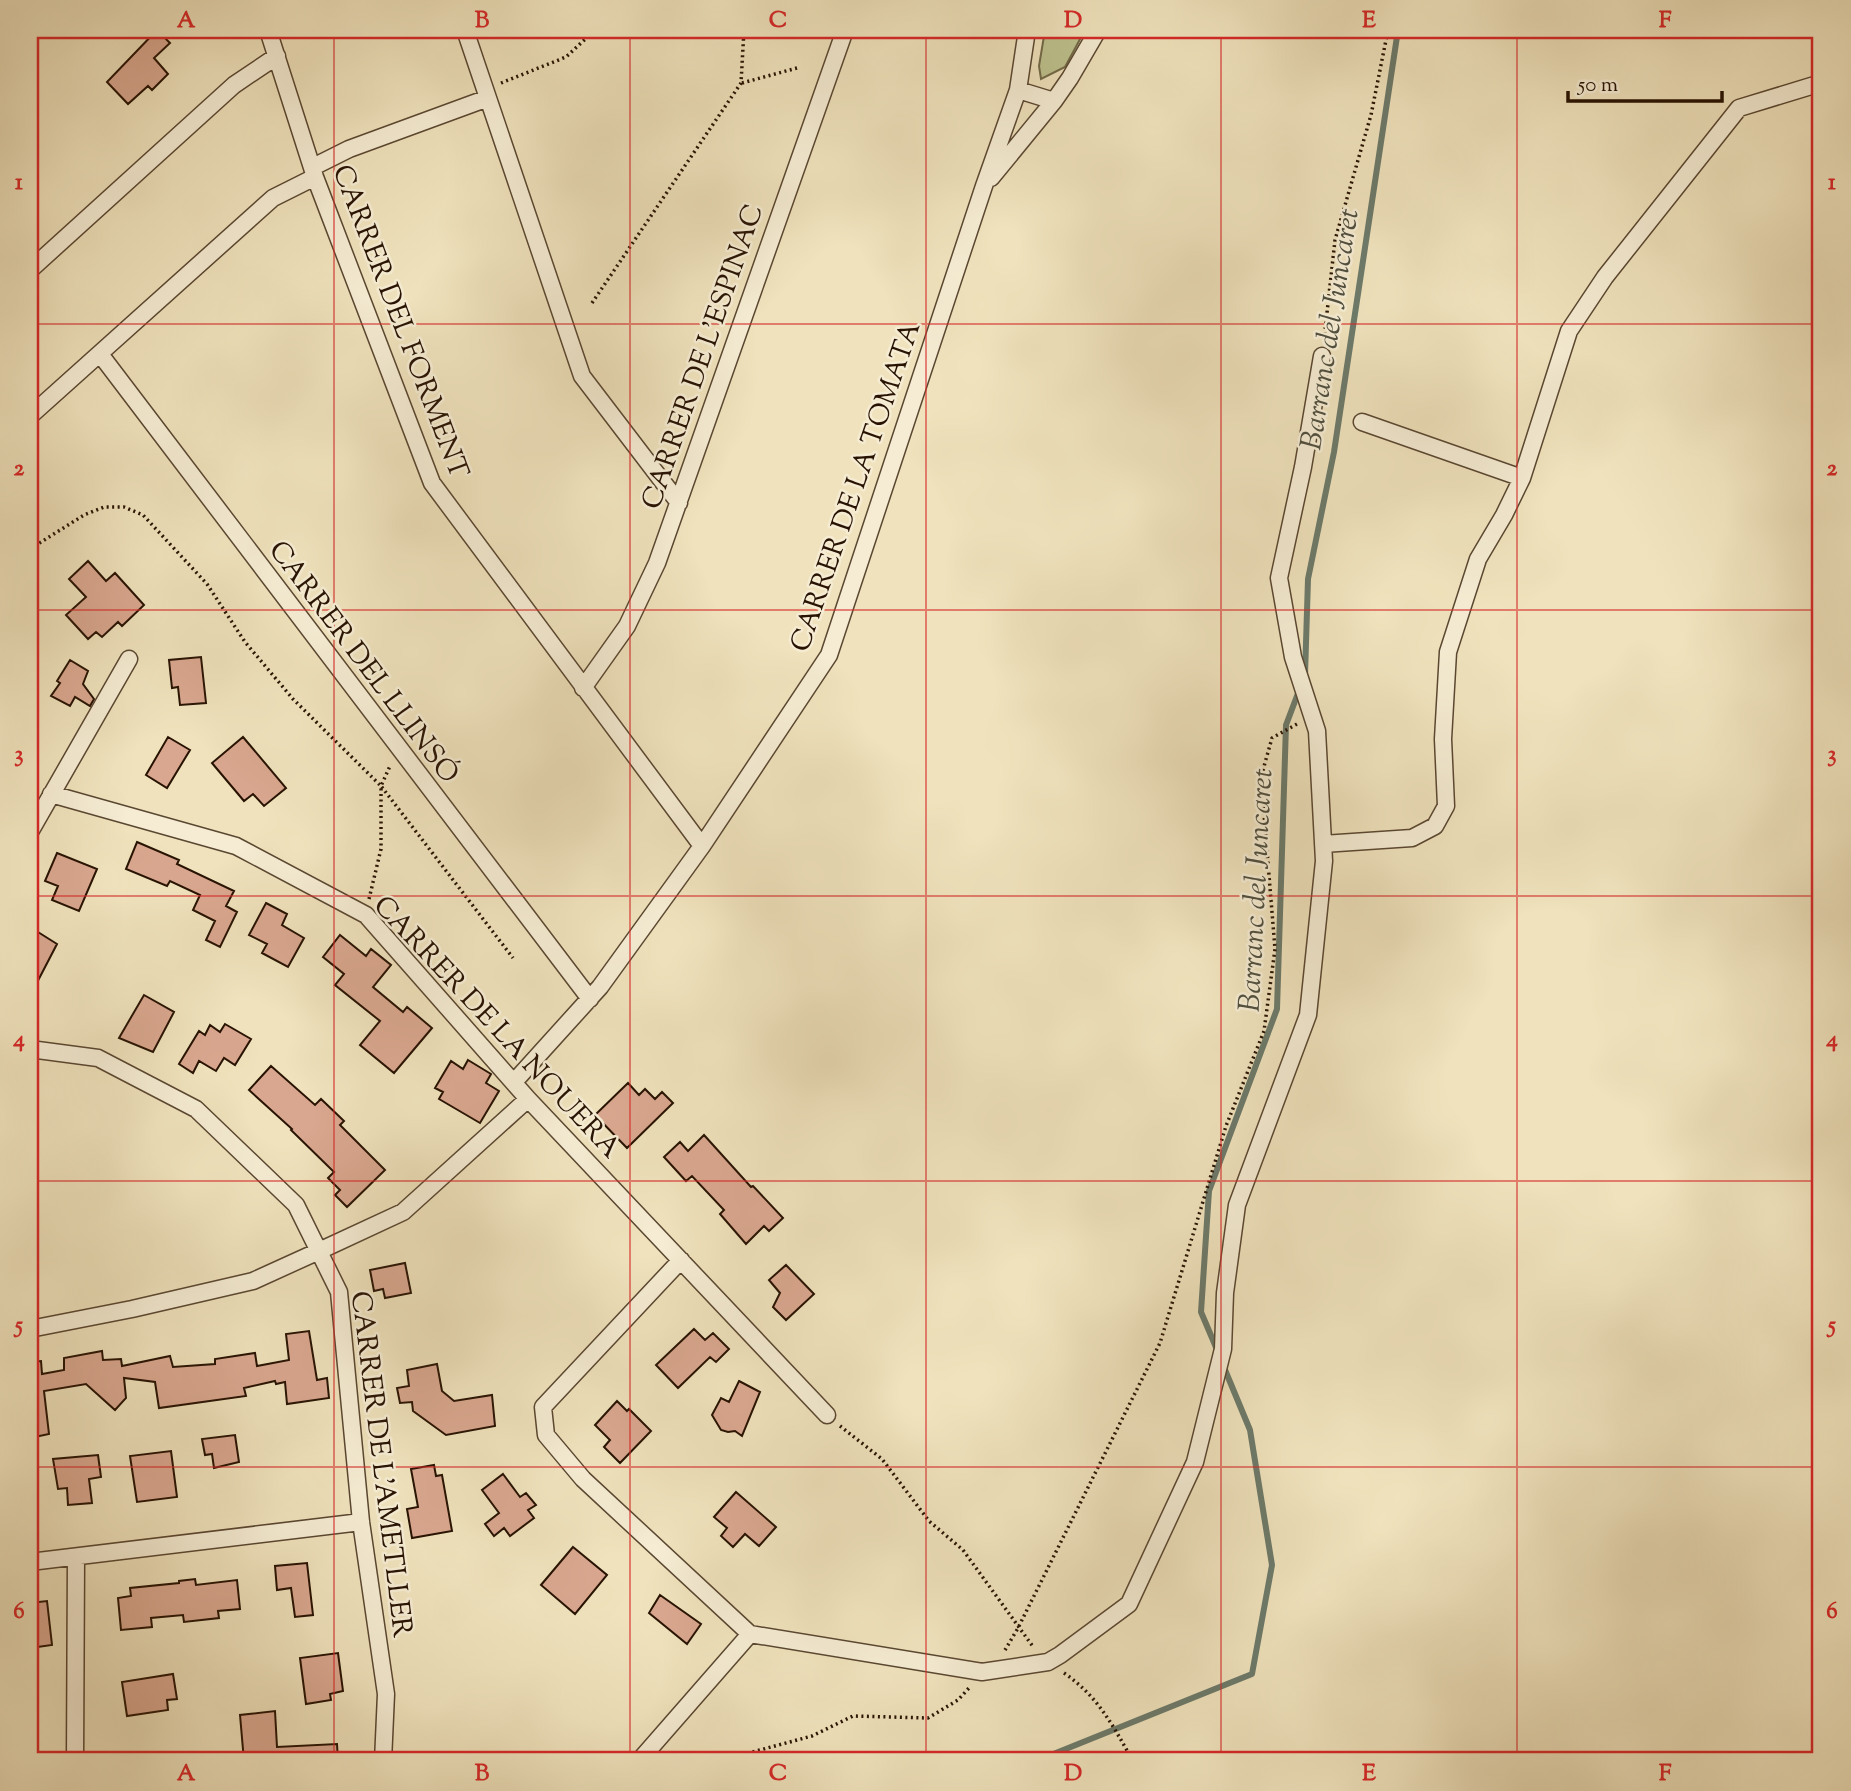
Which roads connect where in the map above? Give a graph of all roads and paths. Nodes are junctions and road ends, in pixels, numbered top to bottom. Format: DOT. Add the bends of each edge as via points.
graph roads {
  1 [pos="268,30"];
  2 [pos="466,30"];
  3 [pos="595,30"];
  4 [pos="744,30"];
  5 [pos="848,30"];
  6 [pos="1027,30"];
  7 [pos="1098,30"];
  8 [pos="1388,30"];
  9 [pos="276,56"];
  10 [pos="797,68"];
  11 [pos="741,83"];
  12 [pos="1821,83"];
  13 [pos="1018,90"];
  14 [pos="487,92"];
  15 [pos="1054,101"];
  16 [pos="314,172"];
  17 [pos="984,186"];
  18 [pos="30,270"];
  19 [pos="592,303"];
  20 [pos="100,355"];
  21 [pos="1322,356"];
  22 [pos="30,416"];
  23 [pos="1362,422"];
  24 [pos="1521,478"];
  25 [pos="679,503"];
  26 [pos="30,549"];
  27 [pos="130,659"];
  28 [pos="583,688"];
  29 [pos="1311,715"];
  30 [pos="381,786"];
  31 [pos="51,794"];
  32 [pos="30,832"];
  33 [pos="1323,844"];
  34 [pos="702,846"];
  35 [pos="366,915"];
  36 [pos="513,958"];
  37 [pos="590,999"];
  38 [pos="30,1049"];
  39 [pos="514,1082"];
  40 [pos="528,1099"];
  41 [pos="319,1251"];
  42 [pos="681,1260"];
  43 [pos="30,1329"];
  44 [pos="827,1415"];
  45 [pos="361,1522"];
  46 [pos="76,1557"];
  47 [pos="30,1562"];
  48 [pos="1018,1628"];
  49 [pos="750,1634"];
  50 [pos="1048,1662"];
  51 [pos="982,1672"];
  52 [pos="75,1761"];
  53 [pos="383,1761"];
  54 [pos="639,1761"];
  55 [pos="740,1761"];
  56 [pos="1133,1761"];
  1 -- 9 [label="street, CARRER DEL FORMENT"];
  2 -- 14 [label="street"];
  3 -- 14 [label="path" via="566,57"];
  4 -- 11 [label="path"];
  5 -- 25 [label="street, CARRER DE L'ESPINAC" via="806,133"];
  6 -- 13 [label="street, CARRER DE LA TOMATA"];
  7 -- 15 [label="street"];
  8 -- 21 [label="path" via="1371,115 1335,240"];
  9 -- 16 [label="street, CARRER DEL FORMENT"];
  9 -- 18 [label="street" via="234,85"];
  10 -- 11 [label="path"];
  11 -- 19 [label="path"];
  12 -- 24 [label="street" via="1739,108 1605,277 1569,331"];
  13 -- 15 [label="street"];
  13 -- 17 [label="street, CARRER DE LA TOMATA"];
  14 -- 16 [label="street" via="349,149"];
  14 -- 25 [label="street" via="582,376"];
  15 -- 17 [label="street"];
  16 -- 20 [label="street" via="272,198"];
  16 -- 28 [label="street, CARRER DEL FORMENT" via="432,483"];
  17 -- 34 [label="street, CARRER DE LA TOMATA" via="829,655"];
  20 -- 22 [label="street"];
  20 -- 37 [label="street, CARRER DEL LLINSÓ"];
  21 -- 29 [label="street" via="1279,578 1293,657"];
  23 -- 24 [label="street"];
  24 -- 33 [label="street" via="1478,559 1448,652 1443,739 1446,806 1435,826 1412,838"];
  25 -- 28 [label="street, CARRER DE L'ESPINAC" via="627,626"];
  26 -- 30 [label="path" via="104,506 144,515 206,584 293,699"];
  27 -- 31 [label="street"];
  28 -- 34 [label="street, CARRER DEL FORMENT"];
  29 -- 33 [label="street" via="1317,730"];
  29 -- 48 [label="path" via="1272,738 1261,777 1275,949 1264,1031 1226,1126 1160,1343"];
  30 -- 35 [label="path" via="380,849"];
  30 -- 36 [label="path"];
  31 -- 32 [label="street"];
  31 -- 35 [label="street, CARRER DE LA NOUERA" via="236,846"];
  33 -- 50 [label="street" via="1308,1015 1237,1205 1223,1349 1195,1462 1129,1604"];
  34 -- 37 [label="street, CARRER DE LA TOMATA"];
  35 -- 39 [label="street, CARRER DE LA NOUERA"];
  37 -- 39 [label="street, CARRER DE LA TOMATA"];
  38 -- 41 [label="street, CARRER DE L'AMETLLER" via="98,1058 196,1109 296,1205"];
  39 -- 40 [label="street, CARRER DE LA NOUERA"];
  40 -- 41 [label="street" via="403,1212"];
  40 -- 42 [label="street, CARRER DE LA NOUERA"];
  41 -- 43 [label="street" via="253,1281"];
  41 -- 45 [label="street, CARRER DE L'AMETLLER" via="339,1292"];
  42 -- 44 [label="street, CARRER DE LA NOUERA"];
  42 -- 49 [label="street" via="543,1407 546,1435 583,1479"];
  44 -- 48 [label="path" via="882,1459 929,1521 963,1550"];
  45 -- 46 [label="street"];
  45 -- 53 [label="street, CARRER DE L'AMETLLER" via="386,1694"];
  46 -- 47 [label="street"];
  46 -- 52 [label="street"];
  48 -- 50 [label="path"];
  49 -- 51 [label="street"];
  49 -- 54 [label="street"];
  50 -- 51 [label="street"];
  50 -- 56 [label="path" via="1103,1709"];
  51 -- 55 [label="path" via="957,1700 928,1718 853,1716 813,1736 745,1754"];
}
